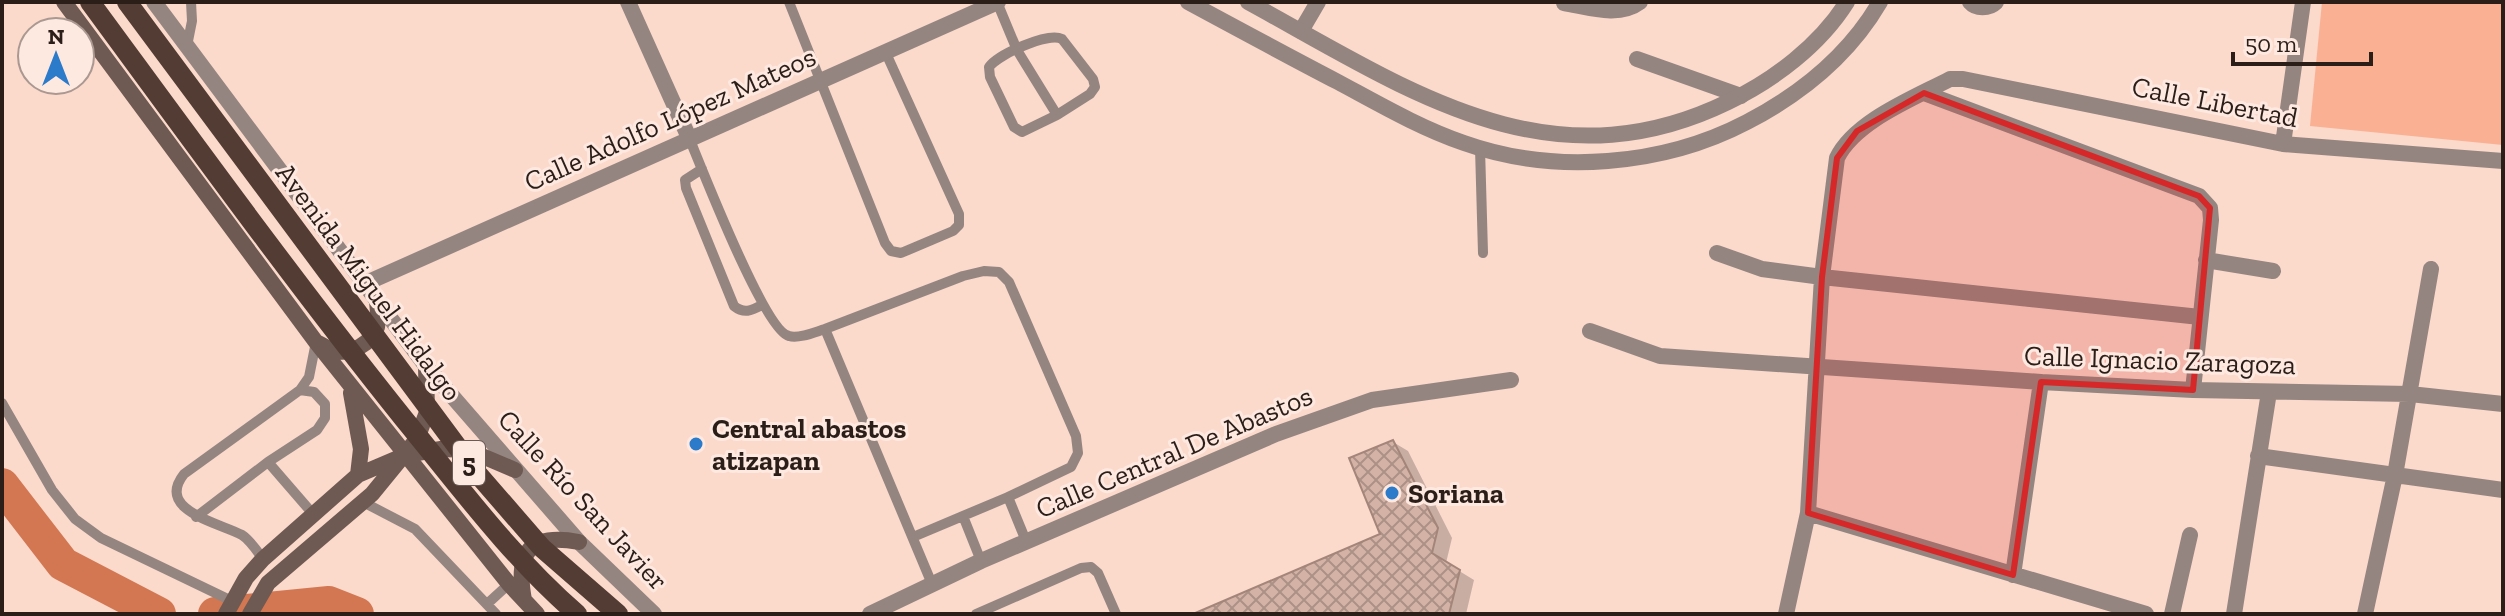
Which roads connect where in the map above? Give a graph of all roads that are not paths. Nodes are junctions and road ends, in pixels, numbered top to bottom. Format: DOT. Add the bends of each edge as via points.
graph roads {
  1 [pos="64,2"];
  2 [pos="90,2"];
  3 [pos="127,2"];
  4 [pos="154,2"];
  5 [pos="191,2"];
  6 [pos="628,2"];
  7 [pos="789,2"];
  8 [pos="998,2"];
  9 [pos="1188,2"];
  10 [pos="1248,2"];
  11 [pos="1318,2"];
  12 [pos="1640,2"];
  13 [pos="1847,2"];
  14 [pos="1880,2"];
  15 [pos="1970,2"];
  16 [pos="1996,2"];
  17 [pos="2303,2"];
  18 [pos="1564,3"];
  19 [pos="1301,31"];
  20 [pos="187,46"];
  21 [pos="1017,50"];
  22 [pos="885,51"];
  23 [pos="1637,59"];
  24 [pos="819,81"];
  25 [pos="1924,93"];
  26 [pos="1741,96"];
  27 [pos="1057,115"];
  28 [pos="690,140"];
  29 [pos="2283,144"];
  30 [pos="1480,148"];
  31 [pos="2503,161"];
  32 [pos="702,169"];
  33 [pos="1483,253"];
  34 [pos="1717,253"];
  35 [pos="2206,260"];
  36 [pos="2431,269"];
  37 [pos="2273,271"];
  38 [pos="1822,277"];
  39 [pos="364,284"];
  40 [pos="377,301"];
  41 [pos="762,305"];
  42 [pos="2200,317"];
  43 [pos="825,329"];
  44 [pos="1590,331"];
  45 [pos="316,342"];
  46 [pos="426,366"];
  47 [pos="1815,368"];
  48 [pos="1511,380"];
  49 [pos="2041,382"];
  50 [pos="349,384"];
  51 [pos="2411,389"];
  52 [pos="300,390"];
  53 [pos="2193,390"];
  54 [pos="2269,392"];
  55 [pos="2,403"];
  56 [pos="2503,404"];
  57 [pos="405,455"];
  58 [pos="2258,456"];
  59 [pos="268,462"];
  60 [pos="515,470"];
  61 [pos="358,475"];
  62 [pos="2395,475"];
  63 [pos="2503,490"];
  64 [pos="1008,497"];
  65 [pos="363,502"];
  66 [pos="1808,513"];
  67 [pos="313,514"];
  68 [pos="963,516"];
  69 [pos="196,517"];
  70 [pos="2190,535"];
  71 [pos="913,537"];
  72 [pos="1026,541"];
  73 [pos="579,542"];
  74 [pos="263,559"];
  75 [pos="981,561"];
  76 [pos="2013,575"];
  77 [pos="509,584"];
  78 [pos="932,584"];
  79 [pos="487,604"];
  80 [pos="230,606"];
  81 [pos="253,607"];
  82 [pos="530,608"];
  83 [pos="496,614"];
  84 [pos="577,614"];
  85 [pos="618,614"];
  86 [pos="654,614"];
  87 [pos="870,614"];
  88 [pos="976,614"];
  89 [pos="1116,614"];
  90 [pos="1786,614"];
  91 [pos="2146,614"];
  92 [pos="2172,614"];
  93 [pos="2234,614"];
  94 [pos="2365,614"];
  1 -- 45 [label="main road"];
  2 -- 84 [label="main road, Avenida Miguel Hidalgo / 5" via="317,310 471,502 542,585"];
  3 -- 85 [label="main road, Avenida Miguel Hidalgo / 5" via="485,483 542,548"];
  4 -- 20 [label="street, Calle Río San Javier"];
  5 -- 20 [label="lane"];
  6 -- 28 [label="street"];
  7 -- 24 [label="lane"];
  8 -- 21 [label="lane"];
  8 -- 22 [label="street, Calle Adolfo López Mateos"];
  9 -- 30 [label="street" via="1391,111"];
  10 -- 19 [label="street"];
  11 -- 19 [label="street"];
  12 -- 18 [label="street" via="1617,11"];
  13 -- 26 [label="street" via="1796,59"];
  14 -- 30 [label="street" via="1848,47 1818,76 1778,106 1695,145 1597,162 1545,160"];
  15 -- 16 [label="street" via="1982,7"];
  17 -- 29 [label="street"];
  19 -- 26 [label="street" via="1441,106 1518,129 1607,136 1649,130 1699,117"];
  20 -- 39 [label="street, Calle Río San Javier"];
  21 -- 27 [label="lane"];
  21 -- 27 [label="lane" via="989,67 1014,127 1030,130"];
  21 -- 27 [label="lane" via="1056,36 1093,79 1090,94"];
  22 -- 24 [label="street, Calle Adolfo López Mateos"];
  22 -- 24 [label="lane" via="959,214 953,231 901,253 891,251"];
  23 -- 26 [label="street"];
  24 -- 28 [label="street, Calle Adolfo López Mateos"];
  25 -- 29 [label="street, Calle Libertad" via="1950,79 1963,79"];
  25 -- 35 [label="street" via="2199,196 2210,208"];
  25 -- 38 [label="street" via="1857,131 1844,145 1837,158"];
  28 -- 32 [label="lane"];
  28 -- 39 [label="street, Calle Adolfo López Mateos"];
  29 -- 31 [label="street, Calle Libertad"];
  30 -- 33 [label="lane"];
  32 -- 41 [label="lane"];
  32 -- 41 [label="lane" via="685,180 686,188 734,306 752,311"];
  34 -- 38 [label="street" via="1762,269"];
  35 -- 37 [label="street"];
  35 -- 42 [label="street"];
  36 -- 51 [label="street"];
  38 -- 42 [label="street"];
  38 -- 47 [label="street"];
  39 -- 40 [label="street, Calle Río San Javier"];
  40 -- 45 [label="main road" via="376,328 360,347 336,352"];
  40 -- 46 [label="street, Calle Río San Javier"];
  41 -- 43 [label="lane" via="787,336"];
  42 -- 53 [label="street"];
  43 -- 64 [label="lane" via="963,276 999,272 1009,282 1076,436 1078,453 1071,467"];
  43 -- 71 [label="lane"];
  44 -- 47 [label="street" via="1660,356"];
  45 -- 50 [label="main road"];
  45 -- 52 [label="lane" via="309,377"];
  46 -- 57 [label="main road" via="427,412"];
  46 -- 60 [label="street, Calle Río San Javier"];
  47 -- 49 [label="street, Calle Ignacio Zaragoza"];
  47 -- 66 [label="street"];
  48 -- 72 [label="street, Calle Central De Abastos" via="1372,400 1276,434"];
  49 -- 53 [label="street, Calle Ignacio Zaragoza"];
  49 -- 76 [label="street"];
  50 -- 57 [label="main road"];
  50 -- 61 [label="main road" via="359,426"];
  51 -- 54 [label="street, Calle Ignacio Zaragoza"];
  51 -- 56 [label="street, Calle Ignacio Zaragoza"];
  51 -- 62 [label="street"];
  52 -- 59 [label="lane" via="314,392 325,404 325,418 317,430"];
  52 -- 69 [label="lane" via="184,474 176,494"];
  53 -- 54 [label="street, Calle Ignacio Zaragoza"];
  54 -- 58 [label="street"];
  55 -- 80 [label="lane" via="52,490 75,519"];
  57 -- 60 [label="main road" via="454,448"];
  57 -- 61 [label="main road"];
  57 -- 65 [label="main road"];
  57 -- 77 [label="main road"];
  58 -- 62 [label="street"];
  58 -- 93 [label="street"];
  59 -- 67 [label="lane"];
  59 -- 69 [label="lane"];
  60 -- 73 [label="street, Calle Río San Javier"];
  61 -- 67 [label="main road"];
  62 -- 63 [label="street"];
  62 -- 94 [label="street"];
  64 -- 68 [label="lane"];
  64 -- 72 [label="lane"];
  65 -- 79 [label="lane" via="415,529"];
  65 -- 81 [label="main road" via="282,569"];
  66 -- 76 [label="street"];
  66 -- 90 [label="street"];
  67 -- 74 [label="main road"];
  68 -- 71 [label="lane"];
  68 -- 75 [label="lane"];
  69 -- 74 [label="lane" via="244,536"];
  70 -- 92 [label="street"];
  71 -- 78 [label="lane"];
  72 -- 75 [label="street, Calle Central De Abastos"];
  73 -- 82 [label="main road" via="542,540 529,550 520,581"];
  73 -- 86 [label="street, Calle Río San Javier"];
  74 -- 80 [label="main road"];
  75 -- 78 [label="street, Calle Central De Abastos"];
  76 -- 91 [label="street"];
  77 -- 79 [label="lane"];
  77 -- 82 [label="main road"];
  78 -- 87 [label="street, Calle Central De Abastos"];
  79 -- 83 [label="lane"];
  88 -- 89 [label="lane" via="1091,567"];
}
